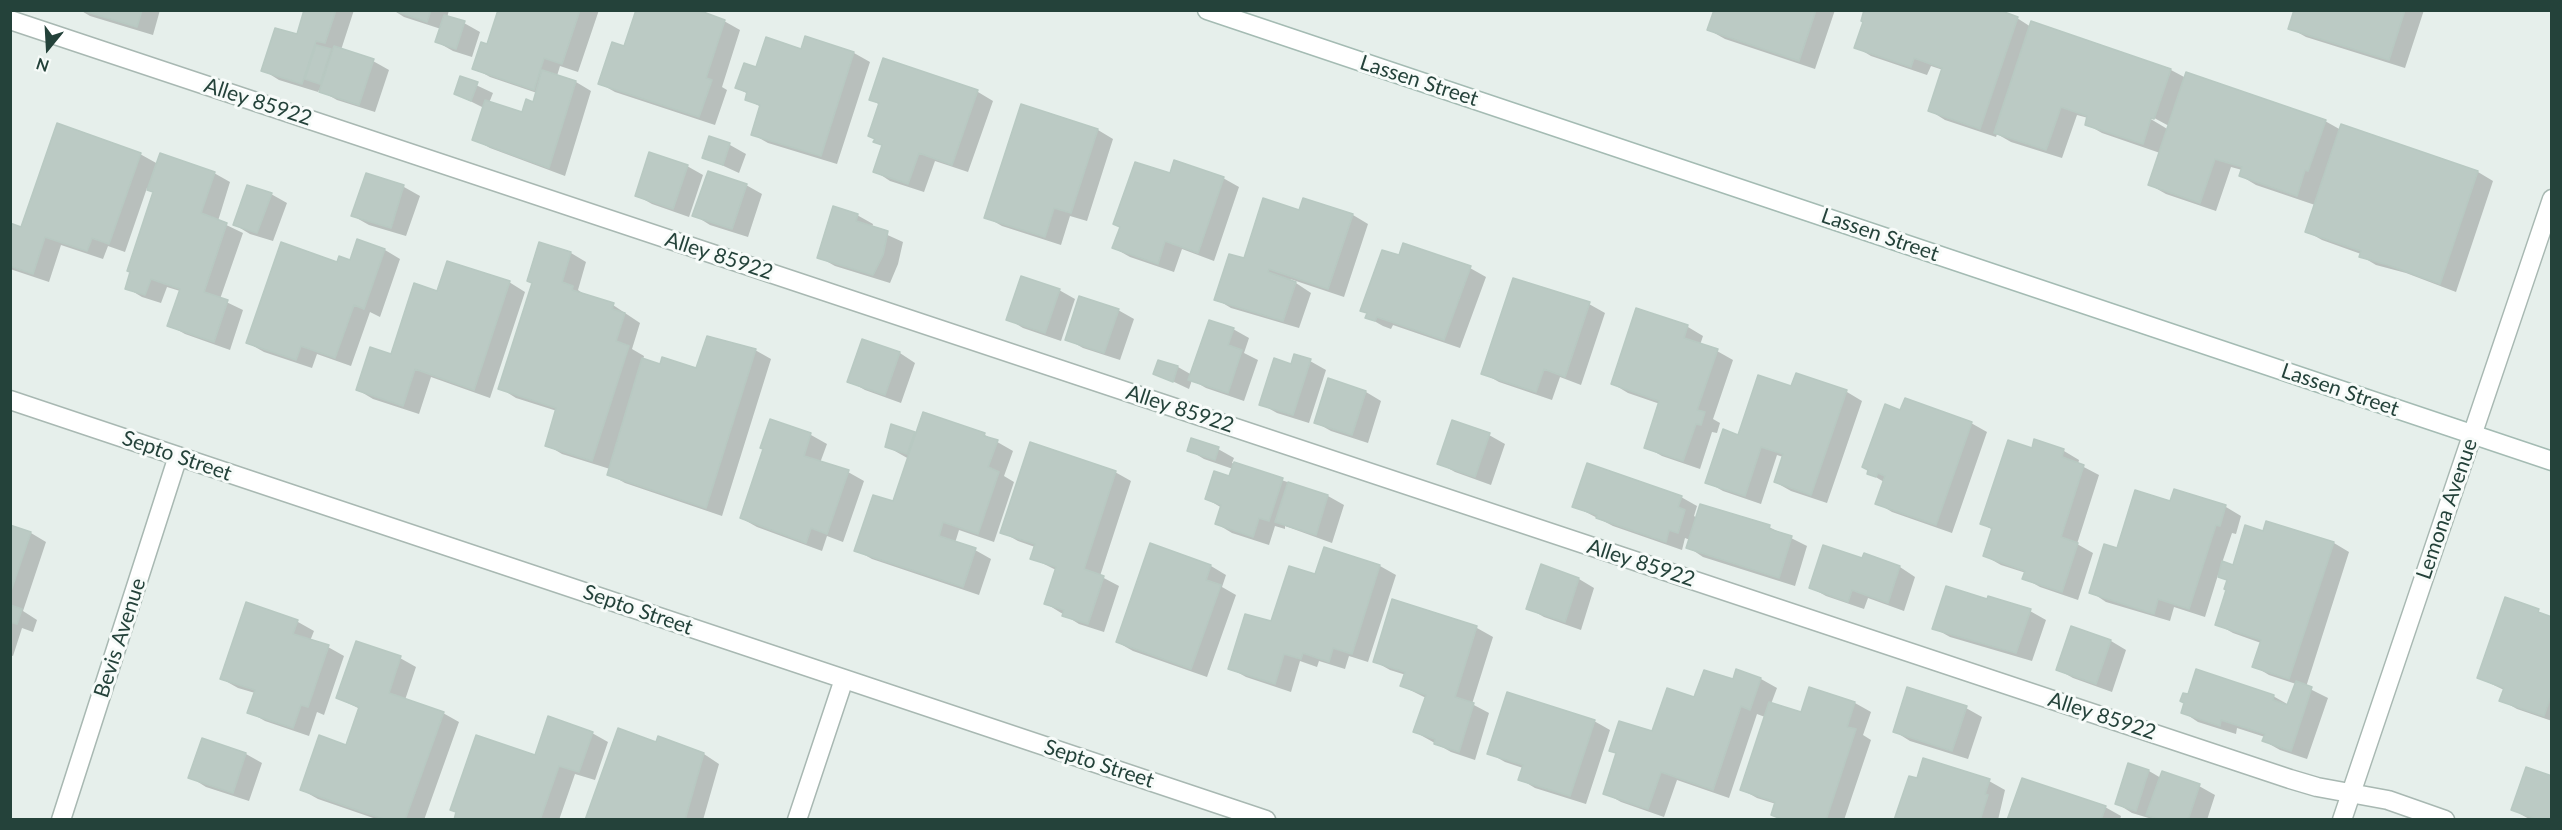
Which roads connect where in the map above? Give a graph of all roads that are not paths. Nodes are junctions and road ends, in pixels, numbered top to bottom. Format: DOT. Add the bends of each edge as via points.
graph roads {
  1 [pos="1208,10"];
  2 [pos="10,20"];
  3 [pos="2552,199"];
  4 [pos="10,400"];
  5 [pos="2473,435"];
  6 [pos="178,456"];
  7 [pos="2552,461"];
  8 [pos="844,679"];
  9 [pos="2351,793"];
  10 [pos="61,819"];
  11 [pos="797,819"];
  12 [pos="1266,819"];
  13 [pos="2342,819"];
  14 [pos="2445,819"];
  1 -- 5 [label="street, Lassen Street"];
  2 -- 9 [label="street, Alley 85922" via="2290,779"];
  3 -- 5 [label="street, Lemona Avenue"];
  4 -- 6 [label="street, Septo Street"];
  5 -- 7 [label="street, Lassen Street"];
  5 -- 9 [label="street, Lemona Avenue"];
  6 -- 8 [label="street, Septo Street"];
  6 -- 10 [label="street, Bevis Avenue"];
  8 -- 11 [label="street"];
  8 -- 12 [label="street, Septo Street"];
  9 -- 13 [label="street, Lemona Avenue"];
  9 -- 14 [label="street, Alley 85922" via="2388,800"];
}
